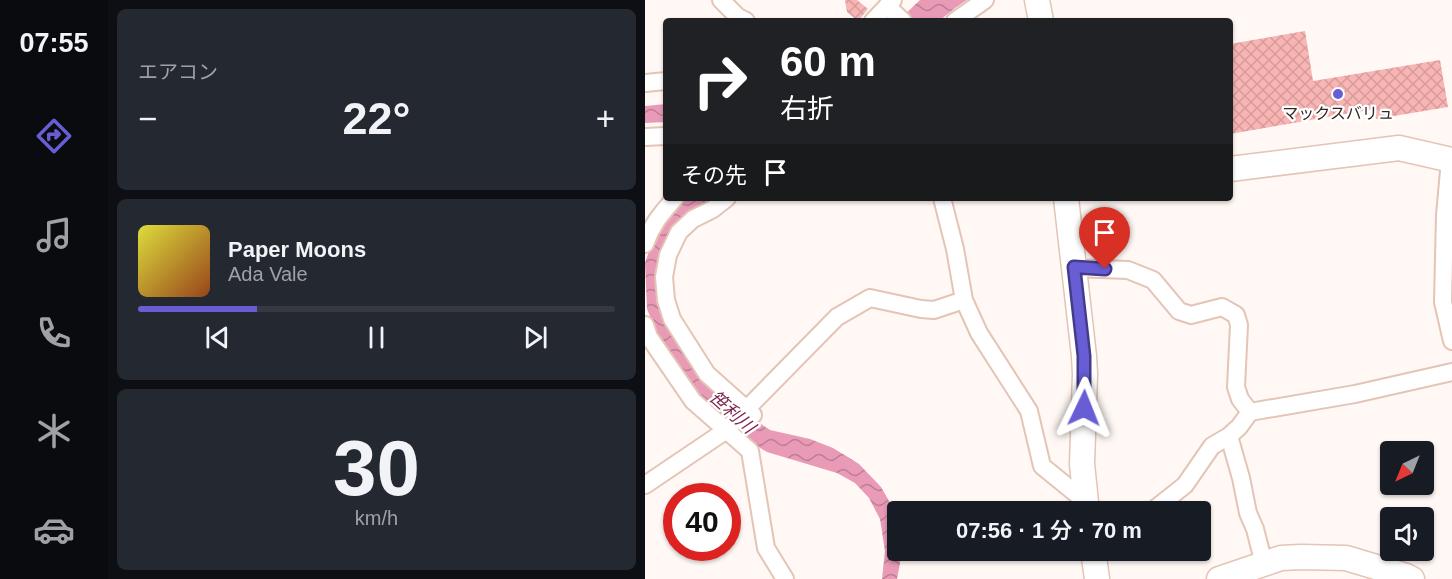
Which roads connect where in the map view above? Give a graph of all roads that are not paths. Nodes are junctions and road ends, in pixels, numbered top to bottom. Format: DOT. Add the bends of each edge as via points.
graph roads {
  1 [pos="721,0"];
  2 [pos="985,0"];
  3 [pos="1037,0"];
  4 [pos="894,10"];
  5 [pos="740,18"];
  6 [pos="879,18"];
  7 [pos="959,18"];
  8 [pos="1040,18"];
  9 [pos="663,81"];
  10 [pos="645,83"];
  11 [pos="663,136"];
  12 [pos="645,137"];
  13 [pos="1451,160"];
  14 [pos="1233,170"];
  15 [pos="672,201"];
  16 [pos="723,201"];
  17 [pos="943,201"];
  18 [pos="1066,201"];
  19 [pos="645,244"];
  20 [pos="1074,267"];
  21 [pos="964,300"];
  22 [pos="646,333"];
  23 [pos="1452,341"];
  24 [pos="1452,372"];
  25 [pos="748,412"];
  26 [pos="1250,412"];
  27 [pos="726,430"];
  28 [pos="1229,436"];
  29 [pos="645,485"];
  30 [pos="1080,501"];
  31 [pos="1086,501"];
  32 [pos="1165,501"];
  33 [pos="1095,561"];
  34 [pos="1264,564"];
  35 [pos="785,579"];
  36 [pos="1097,579"];
  37 [pos="1219,579"];
  38 [pos="1412,579"];
  1 -- 5 [label="street"];
  2 -- 7 [label="street"];
  3 -- 8 [label="street"];
  4 -- 6 [label="street"];
  9 -- 10 [label="street"];
  11 -- 12 [label="street"];
  13 -- 14 [label="street" via="1399,148"];
  13 -- 23 [label="street" via="1443,302"];
  15 -- 19 [label="street" via="657,218"];
  16 -- 25 [label="street" via="679,232 668,255 664,277 666,300 672,319 707,374"];
  17 -- 21 [label="street"];
  18 -- 20 [label="street"];
  20 -- 26 [label="street" via="1128,270 1153,280 1179,311 1191,315 1222,307 1236,315 1236,387"];
  20 -- 31 [label="street" via="1085,374 1082,464"];
  21 -- 25 [label="street" via="934,310 870,298 837,317"];
  21 -- 30 [label="street" via="979,333 1029,411 1042,466"];
  22 -- 27 [label="street" via="693,401"];
  24 -- 26 [label="street"];
  25 -- 27 [label="street"];
  26 -- 28 [label="street"];
  27 -- 29 [label="street"];
  27 -- 35 [label="street" via="750,451 765,548"];
  28 -- 32 [label="street" via="1212,446 1185,485"];
  28 -- 34 [label="street"];
  33 -- 36 [label="street"];
  34 -- 37 [label="street"];
  34 -- 38 [label="street" via="1281,558 1346,558"];
}
